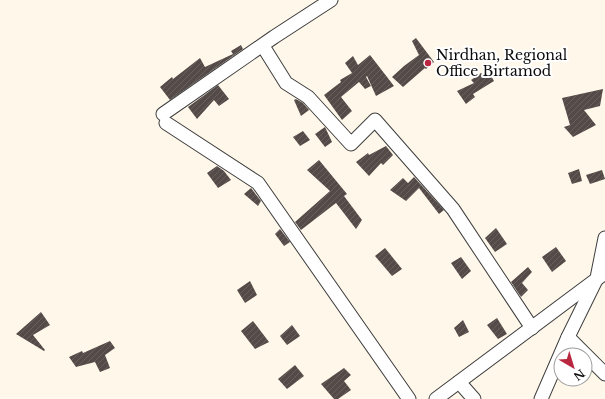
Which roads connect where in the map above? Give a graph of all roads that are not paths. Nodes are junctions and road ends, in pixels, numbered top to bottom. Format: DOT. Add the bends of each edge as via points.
graph roads {
  1 [pos="331,0"];
  2 [pos="266,51"];
  3 [pos="605,238"];
  4 [pos="602,279"];
  5 [pos="532,328"];
  6 [pos="568,337"];
  7 [pos="605,374"];
  8 [pos="459,382"];
  9 [pos="409,399"];
  10 [pos="436,399"];
  11 [pos="474,399"];
  12 [pos="541,399"];
  1 -- 9 [label="street" via="274,37 164,118 258,183"];
  2 -- 5 [label="street" via="286,83 308,97 351,144 374,120 453,209"];
  3 -- 4 [label="street"];
  4 -- 5 [label="street"];
  4 -- 6 [label="street"];
  5 -- 8 [label="street"];
  6 -- 7 [label="street"];
  6 -- 12 [label="street"];
  8 -- 10 [label="street"];
  8 -- 11 [label="street"];
}
